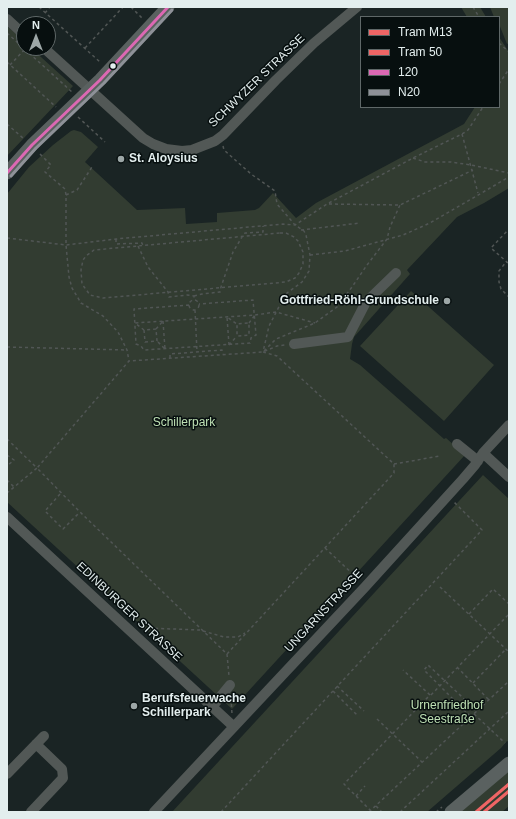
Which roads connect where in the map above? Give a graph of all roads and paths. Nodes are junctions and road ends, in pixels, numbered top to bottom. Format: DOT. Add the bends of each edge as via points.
graph roads {
  1 [pos="39,7"];
  2 [pos="50,7"];
  3 [pos="123,7"];
  4 [pos="131,7"];
  5 [pos="168,7"];
  6 [pos="357,7"];
  7 [pos="473,7"];
  8 [pos="45,12"];
  9 [pos="478,16"];
  10 [pos="142,18"];
  11 [pos="7,19"];
  12 [pos="57,23"];
  13 [pos="16,27"];
  14 [pos="7,33"];
  15 [pos="16,40"];
  16 [pos="500,44"];
  17 [pos="85,48"];
  18 [pos="509,52"];
  19 [pos="18,56"];
  20 [pos="34,56"];
  21 [pos="53,56"];
  22 [pos="7,62"];
  23 [pos="100,62"];
  24 [pos="10,65"];
  25 [pos="509,69"];
  26 [pos="500,82"];
  27 [pos="90,90"];
  28 [pos="72,92"];
  29 [pos="56,107"];
  30 [pos="482,108"];
  31 [pos="78,117"];
  32 [pos="7,124"];
  33 [pos="462,134"];
  34 [pos="105,142"];
  35 [pos="221,144"];
  36 [pos="36,150"];
  37 [pos="413,158"];
  38 [pos="471,165"];
  39 [pos="92,167"];
  40 [pos="473,170"];
  41 [pos="7,173"];
  42 [pos="509,173"];
  43 [pos="509,177"];
  44 [pos="479,194"];
  45 [pos="66,195"];
  46 [pos="327,204"];
  47 [pos="400,206"];
  48 [pos="360,223"];
  49 [pos="295,225"];
  50 [pos="263,226"];
  51 [pos="509,228"];
  52 [pos="301,230"];
  53 [pos="242,236"];
  54 [pos="7,238"];
  55 [pos="116,239"];
  56 [pos="387,239"];
  57 [pos="66,245"];
  58 [pos="138,246"];
  59 [pos="143,246"];
  60 [pos="310,255"];
  61 [pos="508,263"];
  62 [pos="396,273"];
  63 [pos="221,287"];
  64 [pos="168,292"];
  65 [pos="194,296"];
  66 [pos="509,296"];
  67 [pos="194,299"];
  68 [pos="199,304"];
  69 [pos="189,305"];
  70 [pos="195,310"];
  71 [pos="276,312"];
  72 [pos="254,315"];
  73 [pos="228,317"];
  74 [pos="195,319"];
  75 [pos="163,321"];
  76 [pos="135,323"];
  77 [pos="249,323"];
  78 [pos="315,323"];
  79 [pos="236,324"];
  80 [pos="156,329"];
  81 [pos="144,330"];
  82 [pos="249,335"];
  83 [pos="237,336"];
  84 [pos="252,337"];
  85 [pos="157,341"];
  86 [pos="145,342"];
  87 [pos="229,344"];
  88 [pos="294,344"];
  89 [pos="141,346"];
  90 [pos="7,347"];
  91 [pos="197,347"];
  92 [pos="165,349"];
  93 [pos="127,350"];
  94 [pos="197,352"];
  95 [pos="263,352"];
  96 [pos="223,355"];
  97 [pos="170,358"];
  98 [pos="129,361"];
  99 [pos="509,425"];
  100 [pos="7,439"];
  101 [pos="457,444"];
  102 [pos="7,455"];
  103 [pos="440,456"];
  104 [pos="480,457"];
  105 [pos="394,464"];
  106 [pos="7,466"];
  107 [pos="37,468"];
  108 [pos="509,476"];
  109 [pos="7,480"];
  110 [pos="14,487"];
  111 [pos="7,493"];
  112 [pos="60,494"];
  113 [pos="454,502"];
  114 [pos="80,512"];
  115 [pos="7,517"];
  116 [pos="324,548"];
  117 [pos="356,577"];
  118 [pos="440,588"];
  119 [pos="509,604"];
  120 [pos="470,614"];
  121 [pos="509,614"];
  122 [pos="144,630"];
  123 [pos="201,630"];
  124 [pos="247,632"];
  125 [pos="490,633"];
  126 [pos="506,649"];
  127 [pos="509,652"];
  128 [pos="457,667"];
  129 [pos="403,670"];
  130 [pos="445,680"];
  131 [pos="509,681"];
  132 [pos="473,683"];
  133 [pos="230,685"];
  134 [pos="337,686"];
  135 [pos="440,686"];
  136 [pos="333,691"];
  137 [pos="430,695"];
  138 [pos="489,700"];
  139 [pos="212,707"];
  140 [pos="509,710"];
  141 [pos="364,711"];
  142 [pos="477,711"];
  143 [pos="474,714"];
  144 [pos="358,716"];
  145 [pos="471,716"];
  146 [pos="377,719"];
  147 [pos="233,726"];
  148 [pos="489,729"];
  149 [pos="393,734"];
  150 [pos="44,736"];
  151 [pos="505,743"];
  152 [pos="36,744"];
  153 [pos="422,762"];
  154 [pos="509,763"];
  155 [pos="7,774"];
  156 [pos="365,786"];
  157 [pos="356,796"];
  158 [pos="376,806"];
  159 [pos="370,811"];
  160 [pos="31,812"];
  161 [pos="154,812"];
  162 [pos="221,812"];
  163 [pos="382,812"];
  164 [pos="400,812"];
  165 [pos="451,812"];
  1 -- 8 [label="path"];
  2 -- 8 [label="path"];
  3 -- 17 [label="path"];
  4 -- 10 [label="path"];
  5 -- 27 [label="main road"];
  6 -- 27 [label="street, SCHWYZER STRASSE" via="314,44 215,141 192,150 182,151 153,144"];
  7 -- 9 [label="path"];
  8 -- 12 [label="path"];
  11 -- 13 [label="street"];
  12 -- 17 [label="path"];
  14 -- 15 [label="path"];
  16 -- 18 [label="path"];
  17 -- 23 [label="path"];
  19 -- 24 [label="path"];
  20 -- 28 [label="path"];
  21 -- 27 [label="street, SCHWYZER STRASSE"];
  22 -- 24 [label="path"];
  24 -- 29 [label="path"];
  25 -- 26 [label="path"];
  27 -- 36 [label="main road"];
  30 -- 33 [label="path" via="468,130"];
  31 -- 34 [label="path"];
  32 -- 36 [label="path"];
  33 -- 37 [label="path"];
  33 -- 38 [label="path"];
  35 -- 49 [label="path" via="224,150 275,192 277,204"];
  36 -- 41 [label="main road"];
  36 -- 45 [label="path" via="51,165 45,172 65,188"];
  37 -- 38 [label="path" via="425,162"];
  37 -- 46 [label="path"];
  38 -- 40 [label="path"];
  38 -- 42 [label="path"];
  39 -- 45 [label="path" via="77,190"];
  40 -- 44 [label="path"];
  40 -- 47 [label="path"];
  43 -- 44 [label="path"];
  44 -- 56 [label="path" via="430,223"];
  45 -- 57 [label="path"];
  46 -- 47 [label="path"];
  46 -- 49 [label="path"];
  47 -- 56 [label="path"];
  48 -- 52 [label="path"];
  49 -- 50 [label="path"];
  49 -- 52 [label="path"];
  50 -- 53 [label="path" via="263,232 245,233"];
  50 -- 55 [label="path"];
  51 -- 61 [label="path" via="490,248"];
  52 -- 60 [label="path" via="306,235"];
  53 -- 59 [label="path"];
  53 -- 63 [label="path" via="233,252"];
  53 -- 63 [label="path" via="280,233 290,235 301,247 302,268 295,278 286,282"];
  54 -- 57 [label="path"];
  55 -- 57 [label="path"];
  55 -- 59 [label="path" via="116,244 142,242"];
  56 -- 60 [label="path" via="345,251"];
  56 -- 78 [label="path" via="337,307"];
  57 -- 93 [label="path" via="69,277 75,296 111,324"];
  58 -- 59 [label="path"];
  58 -- 64 [label="path" via="148,267"];
  58 -- 64 [label="path" via="90,252 83,260 80,270 84,288 90,295 103,298"];
  60 -- 71 [label="path" via="309,271 302,282 287,293"];
  61 -- 66 [label="path" via="499,270 499,282 501,289"];
  62 -- 88 [label="street" via="366,302 348,337"];
  63 -- 64 [label="path"];
  63 -- 65 [label="path" via="220,292"];
  64 -- 65 [label="path" via="169,296"];
  65 -- 67 [label="path"];
  67 -- 68 [label="path"];
  67 -- 69 [label="path"];
  68 -- 70 [label="path"];
  68 -- 72 [label="path" via="253,300"];
  69 -- 70 [label="path"];
  69 -- 76 [label="path" via="134,309"];
  70 -- 74 [label="path"];
  71 -- 72 [label="path"];
  71 -- 78 [label="path"];
  71 -- 95 [label="path" via="268,326"];
  72 -- 73 [label="path"];
  72 -- 77 [label="path"];
  72 -- 84 [label="path" via="256,335"];
  73 -- 74 [label="path"];
  73 -- 79 [label="path"];
  73 -- 87 [label="path"];
  74 -- 75 [label="path"];
  74 -- 91 [label="path"];
  75 -- 76 [label="path"];
  75 -- 80 [label="path"];
  75 -- 92 [label="path"];
  76 -- 81 [label="path"];
  76 -- 89 [label="path" via="136,344"];
  77 -- 79 [label="path"];
  77 -- 82 [label="path"];
  78 -- 95 [label="path" via="276,339"];
  79 -- 83 [label="path"];
  80 -- 81 [label="path"];
  80 -- 85 [label="path"];
  81 -- 86 [label="path"];
  82 -- 83 [label="path"];
  82 -- 84 [label="path"];
  83 -- 87 [label="path"];
  84 -- 87 [label="path" via="250,343"];
  85 -- 86 [label="path"];
  85 -- 92 [label="path"];
  86 -- 89 [label="path"];
  87 -- 91 [label="path"];
  88 -- 95 [label="path" via="277,346"];
  89 -- 92 [label="path" via="144,350"];
  90 -- 93 [label="path"];
  91 -- 92 [label="path"];
  91 -- 94 [label="path"];
  93 -- 98 [label="path"];
  94 -- 96 [label="path" via="222,350"];
  94 -- 97 [label="path" via="170,354"];
  95 -- 96 [label="path"];
  95 -- 105 [label="path" via="277,356"];
  96 -- 97 [label="path"];
  97 -- 98 [label="path"];
  98 -- 107 [label="path"];
  99 -- 104 [label="street, UNGARNSTRASSE"];
  100 -- 107 [label="path"];
  101 -- 104 [label="street"];
  102 -- 106 [label="path" via="14,460"];
  103 -- 105 [label="path"];
  104 -- 108 [label="street"];
  104 -- 147 [label="street, UNGARNSTRASSE" via="365,587"];
  105 -- 116 [label="path" via="394,473"];
  107 -- 110 [label="path"];
  107 -- 112 [label="path"];
  109 -- 110 [label="path"];
  110 -- 111 [label="path"];
  112 -- 114 [label="path"];
  112 -- 114 [label="path" via="45,511 63,529"];
  113 -- 134 [label="path" via="482,530"];
  114 -- 123 [label="path"];
  115 -- 139 [label="street, EDINBURGER STRASSE"];
  116 -- 117 [label="path"];
  116 -- 124 [label="path"];
  118 -- 120 [label="path"];
  119 -- 120 [label="path" via="493,589"];
  120 -- 125 [label="path"];
  121 -- 125 [label="path"];
  122 -- 123 [label="path"];
  123 -- 124 [label="path" via="224,637 238,637"];
  123 -- 124 [label="path" via="226,654"];
  125 -- 126 [label="path"];
  125 -- 128 [label="path"];
  126 -- 127 [label="path"];
  126 -- 132 [label="path"];
  128 -- 130 [label="path"];
  128 -- 132 [label="path"];
  129 -- 137 [label="path"];
  130 -- 135 [label="path"];
  130 -- 135 [label="path" via="428,664 424,670"];
  130 -- 142 [label="path"];
  131 -- 138 [label="path"];
  132 -- 138 [label="path"];
  133 -- 139 [label="street"];
  134 -- 136 [label="path"];
  134 -- 141 [label="path"];
  135 -- 137 [label="path"];
  135 -- 145 [label="path"];
  136 -- 144 [label="path"];
  136 -- 162 [label="path"];
  137 -- 149 [label="path"];
  138 -- 142 [label="path"];
  139 -- 147 [label="street, EDINBURGER STRASSE"];
  140 -- 148 [label="path"];
  142 -- 143 [label="path"];
  143 -- 145 [label="path"];
  143 -- 148 [label="path"];
  145 -- 153 [label="path"];
  146 -- 149 [label="path"];
  147 -- 161 [label="street, UNGARNSTRASSE"];
  148 -- 151 [label="path"];
  148 -- 164 [label="path"];
  149 -- 153 [label="path"];
  149 -- 157 [label="path" via="344,784"];
  150 -- 152 [label="street"];
  152 -- 155 [label="street"];
  152 -- 160 [label="street" via="62,769 63,778"];
  153 -- 158 [label="path"];
  154 -- 165 [label="main road"];
  156 -- 157 [label="path"];
  157 -- 159 [label="path"];
  158 -- 159 [label="path"];
  158 -- 163 [label="path"];
}
